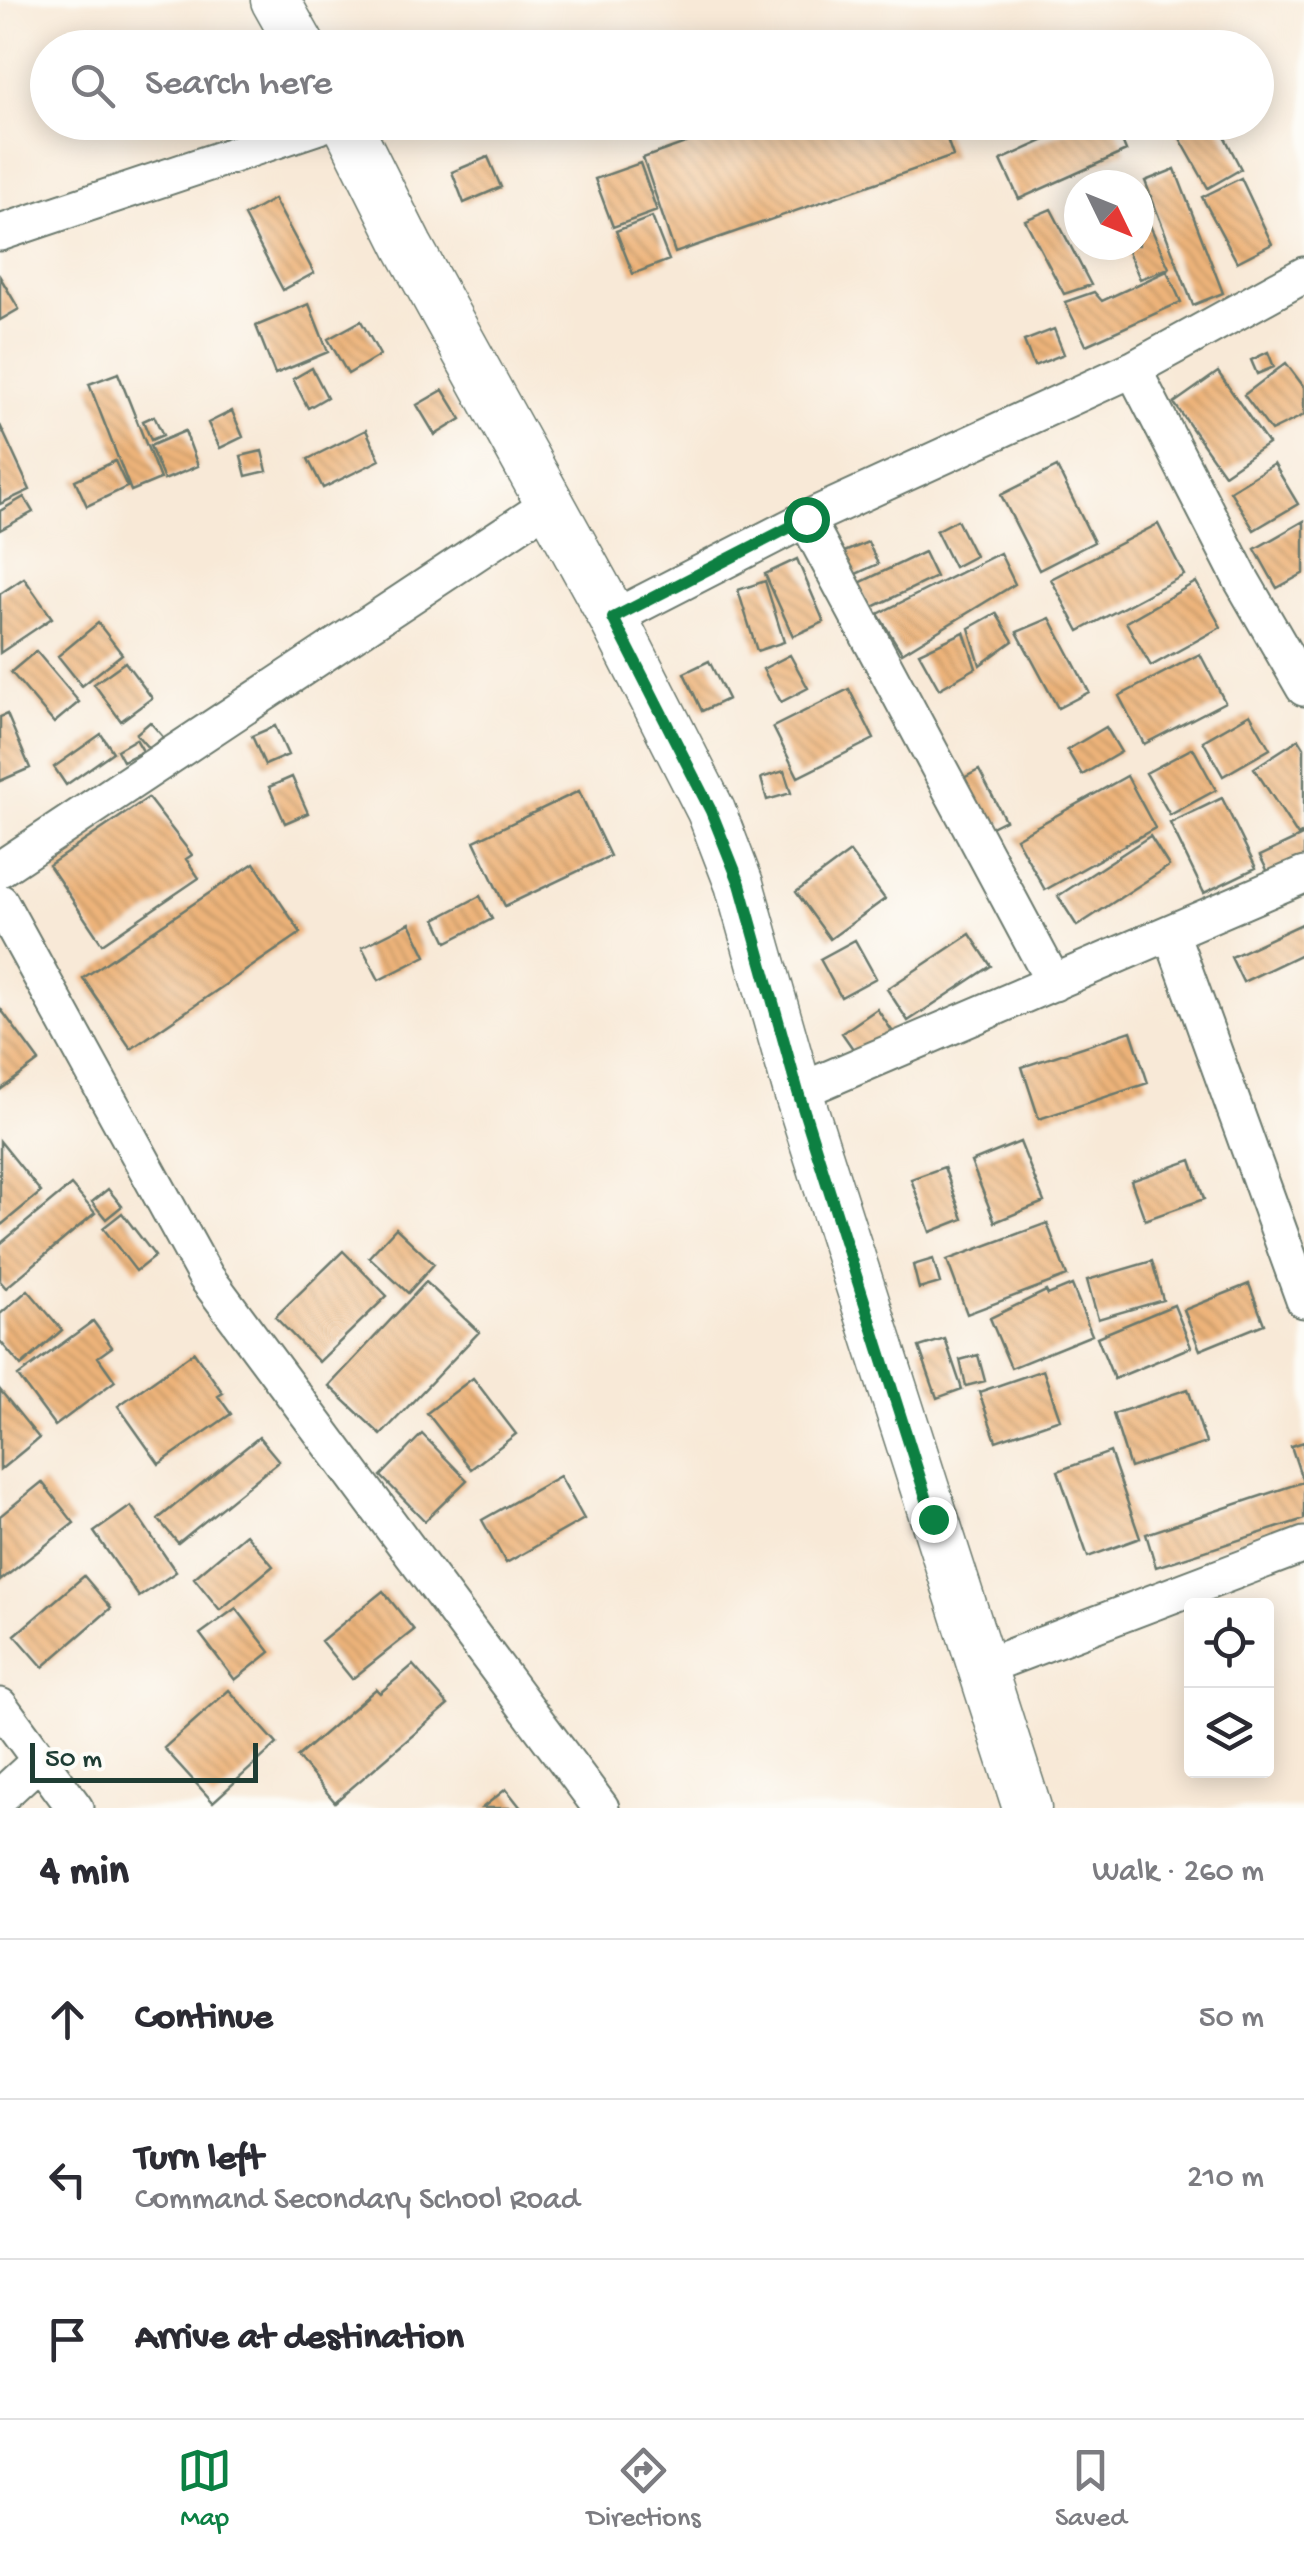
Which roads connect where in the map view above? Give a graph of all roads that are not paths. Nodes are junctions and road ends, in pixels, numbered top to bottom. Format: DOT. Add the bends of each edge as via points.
graph roads {
  1 [pos="274,0"];
  2 [pos="292,30"];
  3 [pos="277,140"];
  4 [pos="355,140"];
  5 [pos="0,233"];
  6 [pos="1304,274"];
  7 [pos="1133,369"];
  8 [pos="548,505"];
  9 [pos="806,519"];
  10 [pos="613,618"];
  11 [pos="1304,688"];
  12 [pos="0,869"];
  13 [pos="1304,875"];
  14 [pos="0,902"];
  15 [pos="1170,933"];
  16 [pos="1054,983"];
  17 [pos="798,1092"];
  18 [pos="1304,1300"];
  19 [pos="1304,1545"];
  20 [pos="981,1668"];
  21 [pos="0,1706"];
  22 [pos="40,1760"];
  23 [pos="0,1797"];
  24 [pos="75,1808"];
  25 [pos="601,1808"];
  26 [pos="1027,1808"];
  1 -- 2 [label="main road"];
  3 -- 5 [label="street"];
  4 -- 8 [label="main road"];
  6 -- 7 [label="street"];
  7 -- 9 [label="street"];
  7 -- 11 [label="street"];
  8 -- 10 [label="main road"];
  8 -- 12 [label="street"];
  9 -- 10 [label="street"];
  9 -- 16 [label="street"];
  10 -- 17 [label="main road" via="711,811 740,884"];
  13 -- 15 [label="street"];
  14 -- 25 [label="street" via="206,1277"];
  15 -- 16 [label="street"];
  15 -- 18 [label="street"];
  16 -- 17 [label="street"];
  17 -- 20 [label="main road"];
  19 -- 20 [label="street"];
  20 -- 26 [label="main road"];
  21 -- 22 [label="street"];
  22 -- 23 [label="street"];
  22 -- 24 [label="street"];
}
